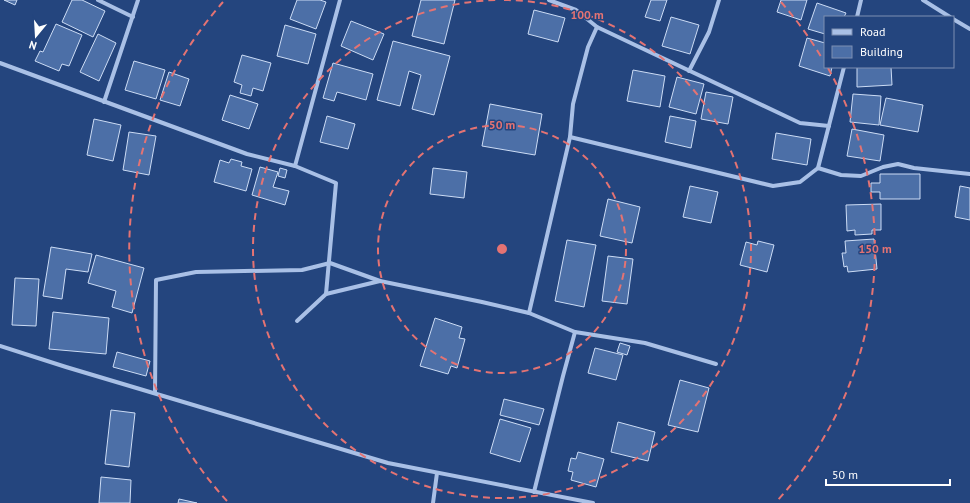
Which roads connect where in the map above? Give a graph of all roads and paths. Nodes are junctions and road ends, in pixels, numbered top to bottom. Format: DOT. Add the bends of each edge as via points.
graph roads {
  1 [pos="98,0"];
  2 [pos="138,0"];
  3 [pos="340,0"];
  4 [pos="548,0"];
  5 [pos="720,0"];
  6 [pos="861,0"];
  7 [pos="923,0"];
  8 [pos="857,16"];
  9 [pos="948,16"];
  10 [pos="133,17"];
  11 [pos="954,20"];
  12 [pos="597,27"];
  13 [pos="970,28"];
  14 [pos="0,63"];
  15 [pos="844,68"];
  16 [pos="689,71"];
  17 [pos="104,102"];
  18 [pos="829,126"];
  19 [pos="570,136"];
  20 [pos="294,166"];
  21 [pos="818,168"];
  22 [pos="970,174"];
  23 [pos="330,263"];
  24 [pos="380,281"];
  25 [pos="326,294"];
  26 [pos="529,313"];
  27 [pos="297,321"];
  28 [pos="575,332"];
  29 [pos="0,346"];
  30 [pos="716,364"];
  31 [pos="155,393"];
  32 [pos="437,473"];
  33 [pos="534,492"];
  34 [pos="432,503"];
  35 [pos="593,503"];
  1 -- 10 [label="street"];
  2 -- 10 [label="street"];
  3 -- 20 [label="street"];
  4 -- 12 [label="street" via="576,10"];
  5 -- 16 [label="street" via="710,32"];
  6 -- 8 [label="street"];
  7 -- 9 [label="street"];
  10 -- 17 [label="street"];
  11 -- 13 [label="street"];
  12 -- 16 [label="street"];
  12 -- 19 [label="street" via="588,47 573,104"];
  14 -- 17 [label="street"];
  15 -- 18 [label="street"];
  16 -- 18 [label="street" via="800,123"];
  17 -- 20 [label="street" via="247,154"];
  18 -- 21 [label="street"];
  19 -- 21 [label="street" via="773,186 800,182"];
  19 -- 26 [label="street"];
  20 -- 23 [label="street" via="336,183"];
  21 -- 22 [label="street" via="841,175 861,176 898,164"];
  23 -- 24 [label="street"];
  23 -- 25 [label="street"];
  23 -- 31 [label="street" via="302,270 196,272 156,280"];
  24 -- 25 [label="street"];
  24 -- 26 [label="street"];
  25 -- 27 [label="street"];
  26 -- 28 [label="street"];
  28 -- 30 [label="street" via="645,343"];
  28 -- 33 [label="street"];
  29 -- 31 [label="street"];
  31 -- 32 [label="street" via="388,463"];
  32 -- 33 [label="street"];
  32 -- 34 [label="street"];
  33 -- 35 [label="street"];
}
